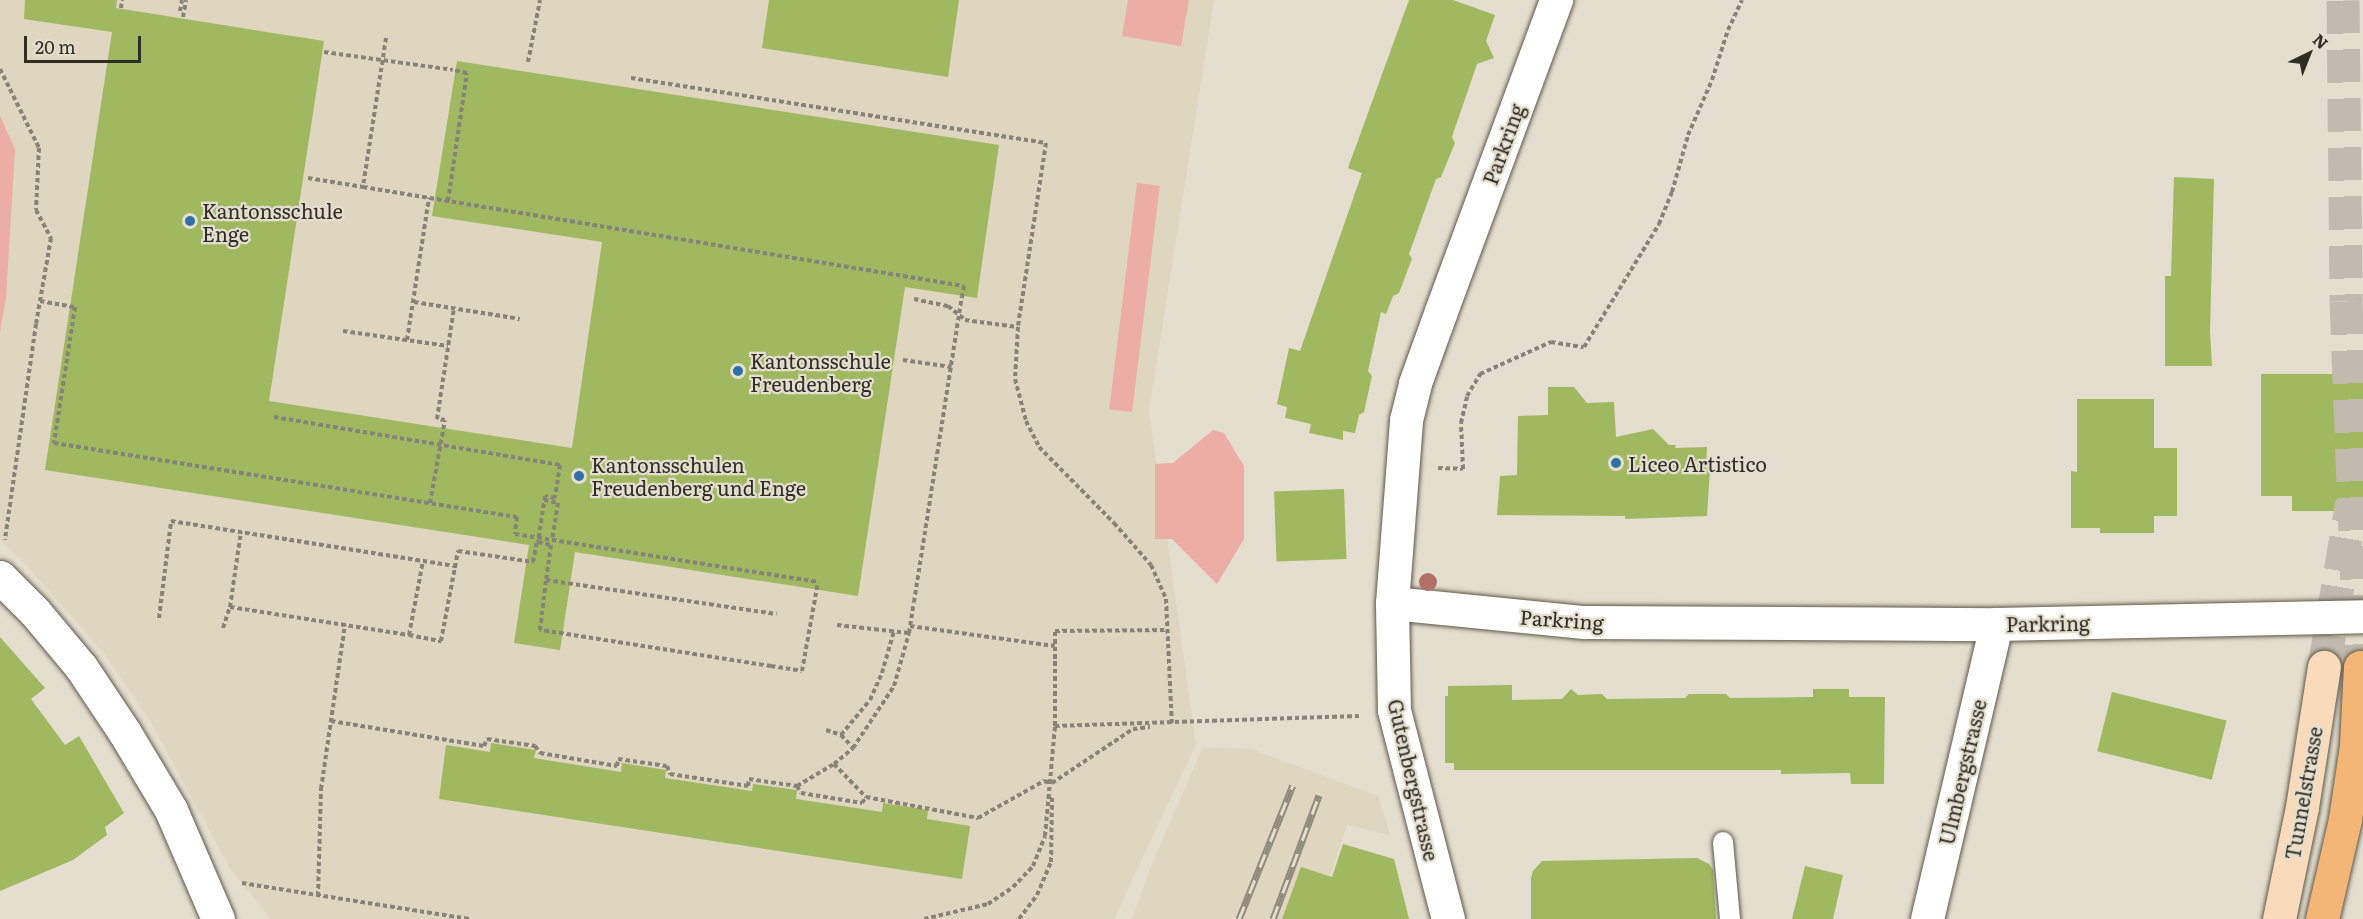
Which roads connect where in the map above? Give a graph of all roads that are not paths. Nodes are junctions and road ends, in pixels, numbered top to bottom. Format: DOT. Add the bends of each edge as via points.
graph roads {
  1 [pos="1556,0"];
  2 [pos="2,564"];
  3 [pos="1392,603"];
  4 [pos="2363,616"];
  5 [pos="1996,624"];
  6 [pos="2324,666"];
  7 [pos="2360,666"];
  8 [pos="1723,842"];
  9 [pos="218,919"];
  10 [pos="1448,919"];
  11 [pos="1730,919"];
  12 [pos="1927,919"];
  13 [pos="2279,919"];
  14 [pos="2322,919"];
  1 -- 3 [label="street, Parkring" via="1415,384 1406,420"];
  2 -- 9 [label="street" via="35,612 81,667 125,733 171,810"];
  3 -- 5 [label="street, Parkring" via="1584,622"];
  3 -- 10 [label="street, Gutenbergstrasse" via="1381,713"];
  4 -- 5 [label="street, Parkring"];
  5 -- 12 [label="street, Ulmbergstrasse"];
  6 -- 13 [label="main road, Tunnelstrasse" via="2302,807"];
  7 -- 14 [label="main road" via="2350,787"];
  8 -- 11 [label="lane"];
}
